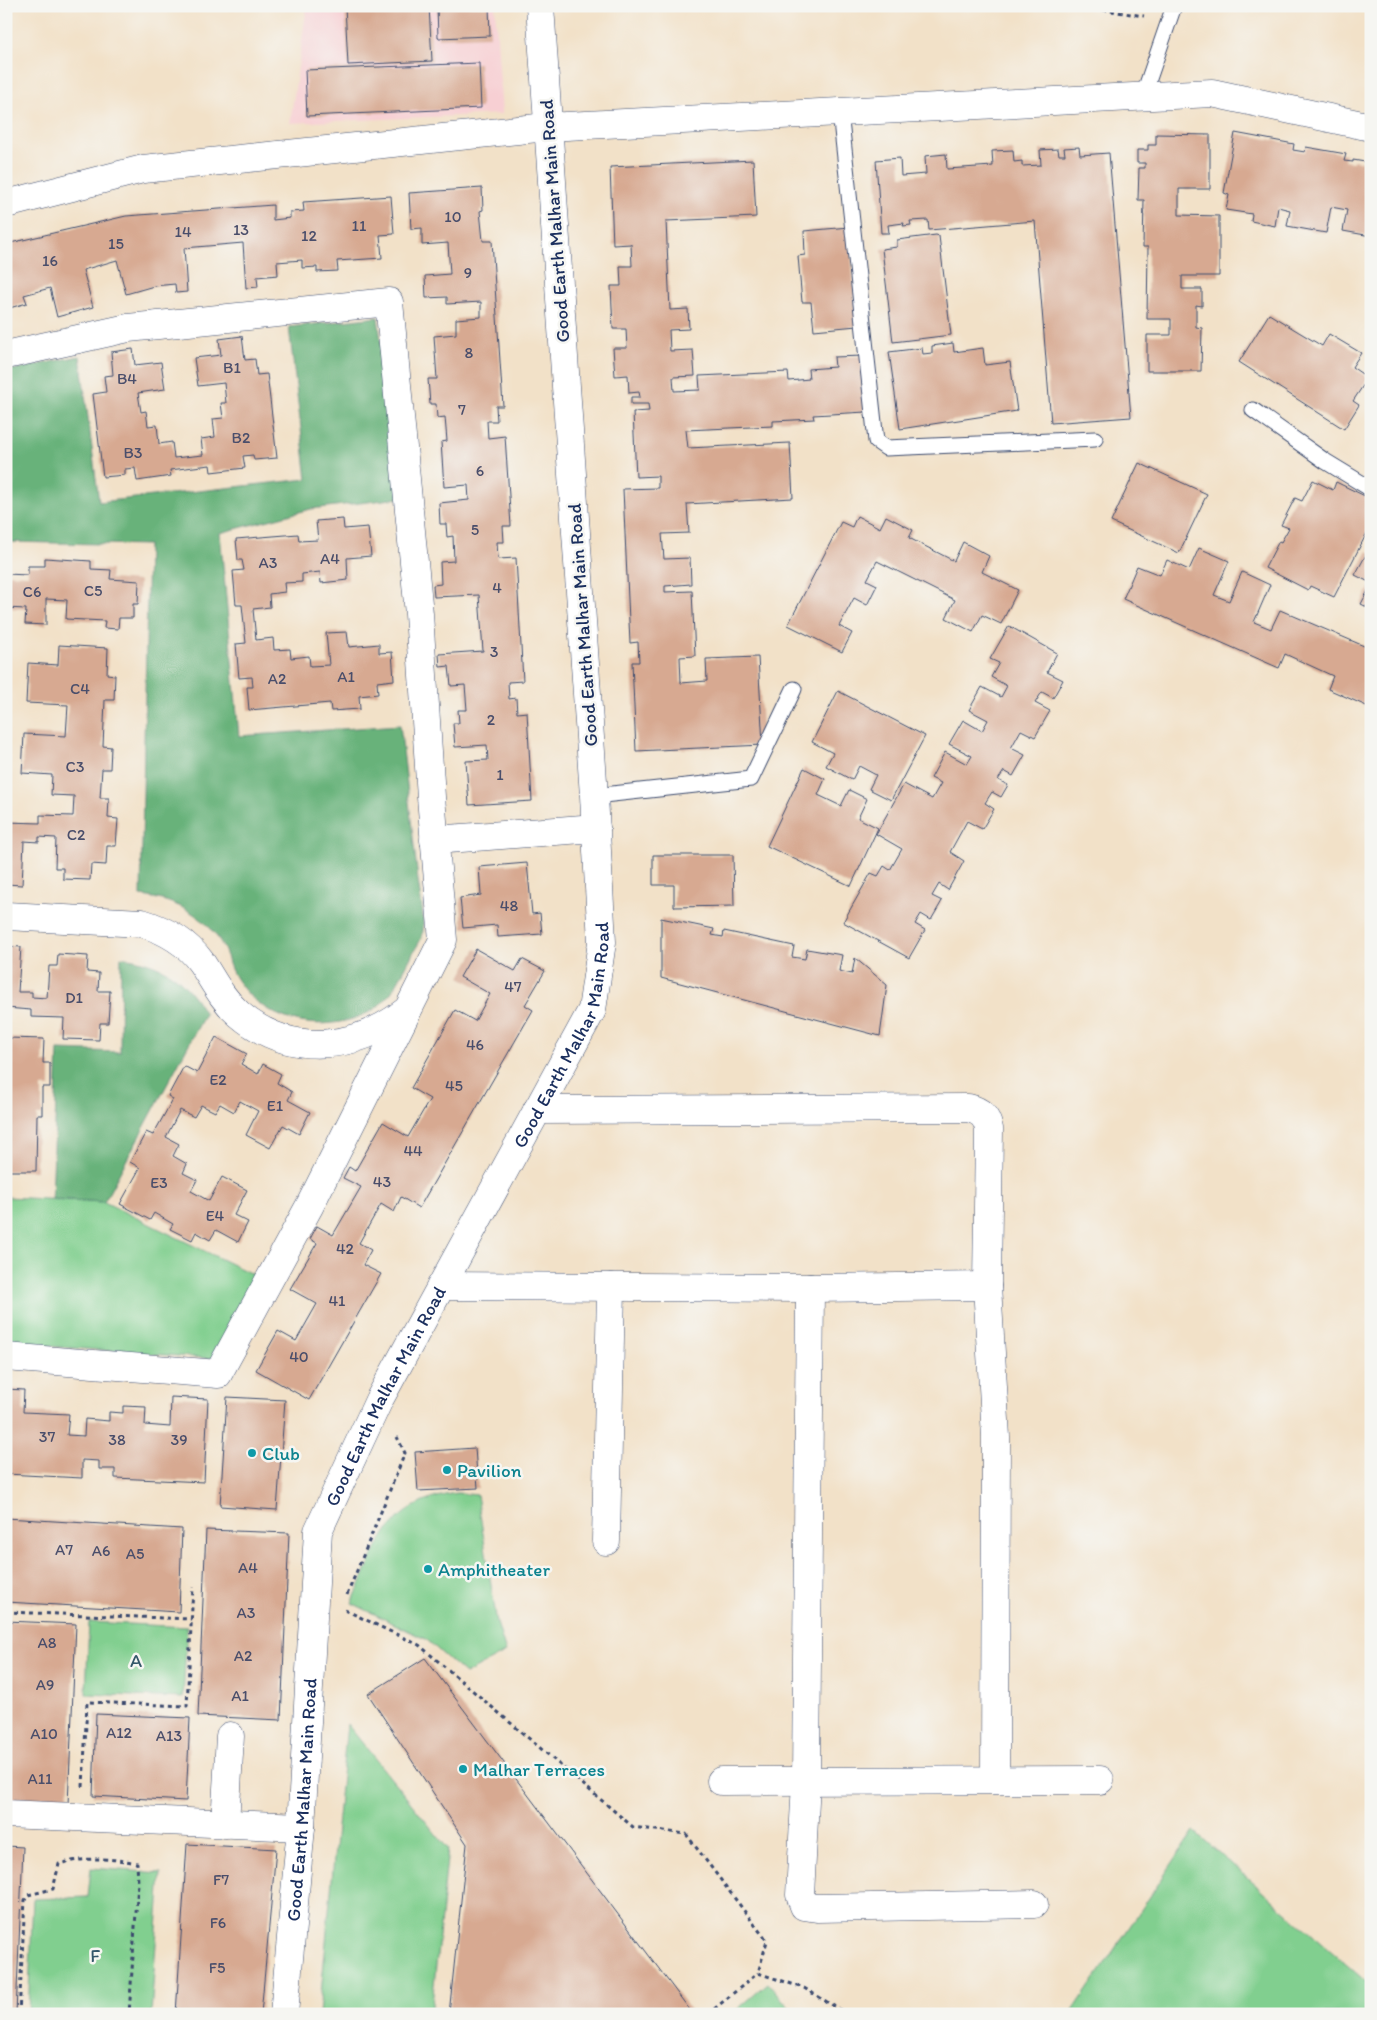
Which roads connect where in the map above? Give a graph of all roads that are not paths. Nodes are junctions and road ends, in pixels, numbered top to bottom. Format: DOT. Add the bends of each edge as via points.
graph roads {
  1 [pos="540,6"];
  2 [pos="1172,13"];
  3 [pos="1143,96"];
  4 [pos="840,112"];
  5 [pos="1371,126"];
  6 [pos="547,127"];
  7 [pos="6,204"];
  8 [pos="6,355"];
  9 [pos="1253,410"];
  10 [pos="1095,439"];
  11 [pos="1371,489"];
  12 [pos="794,689"];
  13 [pos="594,796"];
  14 [pos="596,828"];
  15 [pos="434,840"];
  16 [pos="6,916"];
  17 [pos="409,1008"];
  18 [pos="537,1110"];
  19 [pos="441,1286"];
  20 [pos="987,1286"];
  21 [pos="611,1287"];
  22 [pos="810,1288"];
  23 [pos="6,1357"];
  24 [pos="606,1541"];
  25 [pos="230,1736"];
  26 [pos="995,1780"];
  27 [pos="1100,1780"];
  28 [pos="721,1781"];
  29 [pos="806,1782"];
  30 [pos="6,1814"];
  31 [pos="225,1824"];
  32 [pos="301,1827"];
  33 [pos="1034,1904"];
  34 [pos="284,2014"];
  1 -- 6 [label="street, Good Earth Malhar Main Road"];
  2 -- 3 [label="lane"];
  3 -- 4 [label="street"];
  3 -- 5 [label="street" via="1212,93"];
  4 -- 6 [label="street"];
  4 -- 10 [label="lane" via="876,441 886,448"];
  6 -- 7 [label="street" via="142,169"];
  6 -- 13 [label="street, Good Earth Malhar Main Road"];
  8 -- 15 [label="street" via="128,328 389,302 419,614"];
  9 -- 11 [label="lane"];
  12 -- 13 [label="lane" via="751,779"];
  13 -- 14 [label="street, Good Earth Malhar Main Road"];
  14 -- 15 [label="street"];
  14 -- 18 [label="street, Good Earth Malhar Main Road" via="602,942 592,1010"];
  15 -- 17 [label="street" via="443,940"];
  16 -- 17 [label="street" via="142,923 159,928 189,948 222,996 239,1014 259,1028 306,1044 351,1041 372,1034"];
  17 -- 23 [label="street" via="310,1205 218,1374"];
  18 -- 19 [label="street, Good Earth Malhar Main Road"];
  18 -- 20 [label="street" via="976,1110 987,1120 989,1129"];
  19 -- 21 [label="street"];
  19 -- 32 [label="street, Good Earth Malhar Main Road" via="379,1400 318,1530"];
  20 -- 22 [label="street"];
  20 -- 26 [label="street" via="996,1437"];
  21 -- 22 [label="street"];
  21 -- 24 [label="street"];
  22 -- 29 [label="street"];
  25 -- 31 [label="street"];
  26 -- 27 [label="street"];
  26 -- 29 [label="street"];
  28 -- 29 [label="street"];
  29 -- 33 [label="street" via="800,1895 804,1906"];
  30 -- 31 [label="street"];
  31 -- 32 [label="street"];
  32 -- 34 [label="street, Good Earth Malhar Main Road"];
}
